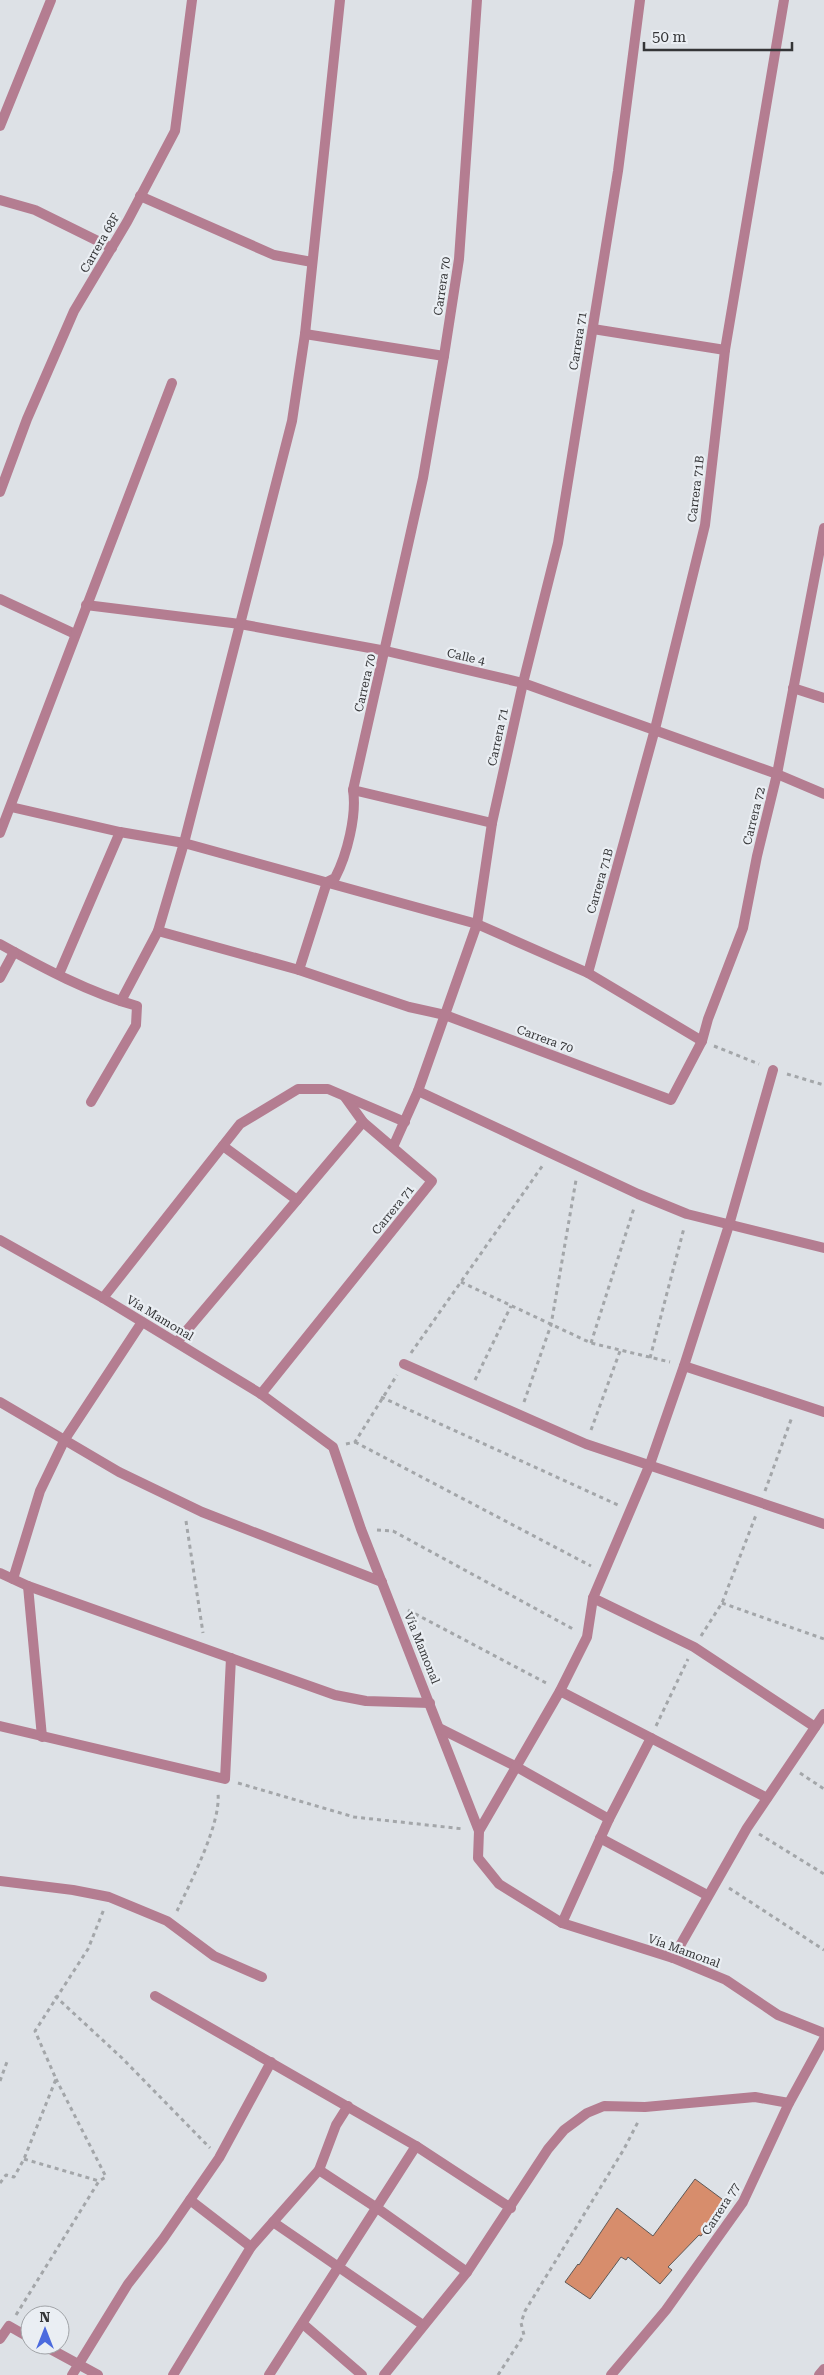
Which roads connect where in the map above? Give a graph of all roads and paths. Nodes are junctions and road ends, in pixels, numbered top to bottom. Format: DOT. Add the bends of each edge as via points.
graph roads {
  1 [pos="51,0"];
  2 [pos="192,0"];
  3 [pos="340,0"];
  4 [pos="477,0"];
  5 [pos="640,0"];
  6 [pos="784,0"];
  7 [pos="0,126"];
  8 [pos="140,196"];
  9 [pos="0,200"];
  10 [pos="112,248"];
  11 [pos="312,262"];
  12 [pos="593,329"];
  13 [pos="305,334"];
  14 [pos="726,350"];
  15 [pos="444,356"];
  16 [pos="172,383"];
  17 [pos="0,492"];
  18 [pos="824,528"];
  19 [pos="0,599"];
  20 [pos="86,605"];
  21 [pos="240,624"];
  22 [pos="75,634"];
  23 [pos="386,651"];
  24 [pos="523,683"];
  25 [pos="793,688"];
  26 [pos="824,698"];
  27 [pos="655,729"];
  28 [pos="777,774"];
  29 [pos="353,790"];
  30 [pos="824,794"];
  31 [pos="12,807"];
  32 [pos="492,823"];
  33 [pos="120,832"];
  34 [pos="0,833"];
  35 [pos="184,843"];
  36 [pos="327,882"];
  37 [pos="477,924"];
  38 [pos="158,931"];
  39 [pos="0,944"];
  40 [pos="14,952"];
  41 [pos="299,970"];
  42 [pos="588,973"];
  43 [pos="59,974"];
  44 [pos="0,978"];
  45 [pos="121,1001"];
  46 [pos="445,1015"];
  47 [pos="702,1041"];
  48 [pos="774,1070"];
  49 [pos="418,1091"];
  50 [pos="344,1096"];
  51 [pos="671,1100"];
  52 [pos="91,1102"];
  53 [pos="363,1122"];
  54 [pos="404,1122"];
  55 [pos="224,1146"];
  56 [pos="393,1147"];
  57 [pos="552,1153"];
  58 [pos="578,1167"];
  59 [pos="638,1194"];
  60 [pos="297,1200"];
  61 [pos="687,1214"];
  62 [pos="729,1225"];
  63 [pos="0,1240"];
  64 [pos="824,1248"];
  65 [pos="461,1282"];
  66 [pos="103,1298"];
  67 [pos="511,1306"];
  68 [pos="142,1322"];
  69 [pos="550,1326"];
  70 [pos="177,1342"];
  71 [pos="591,1343"];
  72 [pos="620,1351"];
  73 [pos="650,1358"];
  74 [pos="404,1364"];
  75 [pos="684,1366"];
  76 [pos="261,1394"];
  77 [pos="468,1394"];
  78 [pos="381,1397"];
  79 [pos="0,1402"];
  80 [pos="798,1402"];
  81 [pos="824,1412"];
  82 [pos="519,1416"];
  83 [pos="65,1439"];
  84 [pos="355,1442"];
  85 [pos="586,1444"];
  86 [pos="333,1446"];
  87 [pos="650,1464"];
  88 [pos="761,1502"];
  89 [pos="183,1503"];
  90 [pos="631,1511"];
  91 [pos="824,1524"];
  92 [pos="361,1528"];
  93 [pos="0,1573"];
  94 [pos="605,1573"];
  95 [pos="13,1579"];
  96 [pos="382,1582"];
  97 [pos="28,1586"];
  98 [pos="593,1598"];
  99 [pos="389,1600"];
  100 [pos="722,1603"];
  101 [pos="587,1637"];
  102 [pos="824,1639"];
  103 [pos="694,1647"];
  104 [pos="206,1650"];
  105 [pos="231,1658"];
  106 [pos="560,1691"];
  107 [pos="430,1703"];
  108 [pos="824,1714"];
  109 [pos="0,1726"];
  110 [pos="815,1727"];
  111 [pos="441,1729"];
  112 [pos="42,1737"];
  113 [pos="651,1738"];
  114 [pos="515,1766"];
  115 [pos="789,1766"];
  116 [pos="221,1778"];
  117 [pos="824,1789"];
  118 [pos="767,1798"];
  119 [pos="609,1819"];
  120 [pos="747,1828"];
  121 [pos="479,1831"];
  122 [pos="600,1838"];
  123 [pos="824,1874"];
  124 [pos="716,1879"];
  125 [pos="0,1881"];
  126 [pos="707,1895"];
  127 [pos="109,1897"];
  128 [pos="562,1923"];
  129 [pos="171,1925"];
  130 [pos="824,1950"];
  131 [pos="673,1958"];
  132 [pos="262,1977"];
  133 [pos="55,1996"];
  134 [pos="154,1996"];
  135 [pos="824,2033"];
  136 [pos="824,2039"];
  137 [pos="8,2059"];
  138 [pos="270,2062"];
  139 [pos="56,2079"];
  140 [pos="0,2081"];
  141 [pos="789,2103"];
  142 [pos="348,2106"];
  143 [pos="645,2108"];
  144 [pos="416,2146"];
  145 [pos="219,2158"];
  146 [pos="24,2159"];
  147 [pos="318,2170"];
  148 [pos="1,2180"];
  149 [pos="99,2181"];
  150 [pos="190,2200"];
  151 [pos="377,2208"];
  152 [pos="510,2208"];
  153 [pos="273,2222"];
  154 [pos="250,2247"];
  155 [pos="340,2266"];
  156 [pos="467,2272"];
  157 [pos="303,2324"];
  158 [pos="423,2325"];
  159 [pos="9,2326"];
  160 [pos="20,2332"];
  161 [pos="0,2339"];
  162 [pos="62,2355"];
  163 [pos="80,2365"];
  164 [pos="824,2369"];
  165 [pos="72,2375"];
  166 [pos="98,2375"];
  167 [pos="173,2375"];
  168 [pos="269,2375"];
  169 [pos="362,2375"];
  170 [pos="384,2375"];
  171 [pos="498,2375"];
  172 [pos="611,2375"];
  173 [pos="819,2375"];
  1 -- 7 [label="street"];
  2 -- 8 [label="street, Carrera 68F" via="175,131"];
  3 -- 11 [label="street"];
  4 -- 15 [label="street, Carrera 70" via="459,259"];
  5 -- 12 [label="street, Carrera 71"];
  6 -- 14 [label="street, Carrera 71B"];
  8 -- 10 [label="street, Carrera 68F"];
  8 -- 11 [label="street" via="274,256"];
  9 -- 10 [label="street" via="35,210"];
  10 -- 17 [label="street, Carrera 68F" via="74,311"];
  11 -- 13 [label="street"];
  12 -- 14 [label="street"];
  12 -- 24 [label="street, Carrera 71" via="558,542"];
  13 -- 15 [label="street"];
  13 -- 21 [label="street" via="292,422"];
  14 -- 27 [label="street, Carrera 71B" via="704,525"];
  15 -- 23 [label="street, Carrera 70" via="423,478"];
  16 -- 20 [label="street"];
  18 -- 25 [label="street, Carrera 72"];
  19 -- 22 [label="street"];
  20 -- 21 [label="street, Calle 4"];
  20 -- 22 [label="street"];
  21 -- 23 [label="street, Calle 4"];
  21 -- 35 [label="street"];
  22 -- 31 [label="street"];
  23 -- 24 [label="street, Calle 4"];
  23 -- 29 [label="street, Carrera 70"];
  24 -- 27 [label="street, Calle 4"];
  24 -- 32 [label="street, Carrera 71"];
  25 -- 26 [label="street"];
  25 -- 28 [label="street, Carrera 72"];
  27 -- 28 [label="street, Calle 4"];
  27 -- 42 [label="street, Carrera 71B"];
  28 -- 30 [label="street, Calle 4"];
  28 -- 47 [label="street, Carrera 72" via="742,928"];
  29 -- 32 [label="street"];
  29 -- 36 [label="street, Carrera 70" via="356,806 340,869 335,878"];
  31 -- 33 [label="street"];
  31 -- 34 [label="street"];
  32 -- 37 [label="street, Carrera 71"];
  33 -- 35 [label="street"];
  33 -- 43 [label="street"];
  35 -- 36 [label="street"];
  35 -- 38 [label="street"];
  36 -- 37 [label="street"];
  36 -- 41 [label="street, Carrera 70"];
  37 -- 42 [label="street"];
  37 -- 46 [label="street, Carrera 71"];
  38 -- 41 [label="street"];
  38 -- 45 [label="street"];
  39 -- 40 [label="street"];
  40 -- 43 [label="street"];
  40 -- 44 [label="street"];
  41 -- 46 [label="street, Carrera 70" via="409,1007"];
  42 -- 47 [label="street"];
  43 -- 45 [label="street"];
  45 -- 52 [label="street" via="138,1006 136,1025"];
  46 -- 49 [label="street, Carrera 71"];
  46 -- 51 [label="street, Carrera 70"];
  47 -- 51 [label="street, Carrera 72"];
  48 -- 62 [label="street"];
  49 -- 54 [label="street, Carrera 71"];
  49 -- 57 [label="street"];
  50 -- 53 [label="street"];
  50 -- 54 [label="street"];
  50 -- 55 [label="street" via="328,1088 298,1089 240,1124"];
  53 -- 56 [label="street"];
  53 -- 60 [label="street"];
  54 -- 56 [label="street, Carrera 71"];
  55 -- 60 [label="street"];
  55 -- 66 [label="street"];
  56 -- 76 [label="street, Carrera 71" via="432,1181"];
  57 -- 58 [label="street"];
  57 -- 65 [label="path"];
  58 -- 59 [label="street"];
  58 -- 69 [label="path"];
  59 -- 61 [label="street"];
  59 -- 71 [label="path"];
  60 -- 70 [label="street"];
  61 -- 62 [label="street"];
  61 -- 73 [label="path"];
  62 -- 64 [label="street"];
  62 -- 75 [label="street"];
  63 -- 66 [label="street, Vía Mamonal"];
  65 -- 67 [label="path"];
  65 -- 74 [label="path"];
  66 -- 68 [label="street, Vía Mamonal"];
  67 -- 69 [label="path"];
  67 -- 77 [label="path"];
  68 -- 70 [label="street, Vía Mamonal"];
  68 -- 83 [label="street"];
  69 -- 71 [label="path"];
  69 -- 82 [label="path"];
  70 -- 76 [label="street, Vía Mamonal"];
  71 -- 72 [label="path"];
  72 -- 73 [label="path"];
  72 -- 85 [label="path"];
  73 -- 75 [label="path"];
  74 -- 77 [label="street"];
  74 -- 78 [label="path"];
  75 -- 80 [label="street"];
  75 -- 87 [label="street"];
  76 -- 86 [label="street, Vía Mamonal"];
  77 -- 82 [label="street"];
  78 -- 84 [label="path"];
  78 -- 90 [label="path"];
  79 -- 83 [label="street"];
  80 -- 81 [label="street"];
  80 -- 88 [label="path"];
  82 -- 85 [label="street"];
  83 -- 89 [label="street" via="119,1472"];
  83 -- 95 [label="street" via="40,1491"];
  84 -- 86 [label="path"];
  84 -- 94 [label="path"];
  85 -- 87 [label="street"];
  86 -- 92 [label="street, Vía Mamonal"];
  87 -- 88 [label="street"];
  87 -- 90 [label="street"];
  88 -- 91 [label="street"];
  88 -- 100 [label="path"];
  89 -- 96 [label="street"];
  89 -- 104 [label="path"];
  90 -- 94 [label="street"];
  92 -- 96 [label="street, Vía Mamonal"];
  92 -- 101 [label="path" via="393,1532"];
  93 -- 95 [label="street"];
  94 -- 98 [label="street"];
  95 -- 97 [label="street"];
  96 -- 99 [label="street, Vía Mamonal"];
  97 -- 104 [label="street"];
  97 -- 112 [label="street"];
  98 -- 101 [label="street"];
  98 -- 103 [label="street"];
  99 -- 106 [label="path"];
  99 -- 107 [label="street, Vía Mamonal"];
  100 -- 102 [label="path"];
  100 -- 103 [label="path"];
  101 -- 106 [label="street"];
  103 -- 110 [label="street"];
  103 -- 113 [label="path"];
  104 -- 105 [label="street"];
  105 -- 107 [label="street" via="335,1695 366,1701"];
  105 -- 116 [label="street"];
  106 -- 113 [label="street"];
  106 -- 114 [label="street"];
  107 -- 111 [label="street, Vía Mamonal"];
  108 -- 110 [label="street"];
  109 -- 112 [label="street"];
  110 -- 115 [label="street"];
  111 -- 114 [label="street"];
  111 -- 121 [label="street, Vía Mamonal"];
  112 -- 116 [label="street"];
  113 -- 118 [label="street"];
  113 -- 119 [label="street"];
  114 -- 119 [label="street"];
  114 -- 121 [label="street"];
  115 -- 117 [label="path"];
  115 -- 118 [label="street"];
  116 -- 121 [label="path" via="354,1816"];
  116 -- 129 [label="path" via="212,1830"];
  118 -- 120 [label="street"];
  119 -- 122 [label="street"];
  120 -- 123 [label="path"];
  120 -- 124 [label="street"];
  121 -- 128 [label="street, Vía Mamonal" via="478,1858 499,1884"];
  122 -- 126 [label="street"];
  122 -- 128 [label="street"];
  124 -- 126 [label="street"];
  124 -- 130 [label="path"];
  125 -- 127 [label="street"];
  126 -- 131 [label="street"];
  127 -- 129 [label="street"];
  127 -- 133 [label="path" via="88,1949"];
  128 -- 131 [label="street, Vía Mamonal"];
  129 -- 132 [label="street" via="214,1956"];
  131 -- 135 [label="street, Vía Mamonal" via="726,1980 778,2015"];
  133 -- 139 [label="path" via="35,2031"];
  133 -- 145 [label="path" via="122,2058"];
  134 -- 138 [label="street"];
  136 -- 141 [label="street, Carrera 77"];
  137 -- 140 [label="path"];
  138 -- 142 [label="street"];
  138 -- 145 [label="street"];
  139 -- 146 [label="path"];
  139 -- 149 [label="path" via="106,2177"];
  141 -- 143 [label="street" via="755,2097"];
  141 -- 172 [label="street, Carrera 77" via="744,2202 666,2310"];
  142 -- 144 [label="street"];
  142 -- 147 [label="street" via="336,2125"];
  143 -- 152 [label="street" via="604,2106 587,2113 564,2130"];
  143 -- 171 [label="path" via="624,2149 525,2311 521,2323 524,2335"];
  144 -- 151 [label="street"];
  144 -- 152 [label="street"];
  145 -- 150 [label="street"];
  146 -- 148 [label="path" via="14,2177 6,2175"];
  146 -- 149 [label="path"];
  147 -- 151 [label="street"];
  147 -- 153 [label="street"];
  149 -- 159 [label="path"];
  150 -- 154 [label="street"];
  150 -- 163 [label="street" via="128,2284"];
  151 -- 155 [label="street"];
  151 -- 156 [label="street"];
  152 -- 156 [label="street"];
  153 -- 154 [label="street"];
  153 -- 155 [label="street"];
  154 -- 167 [label="street"];
  155 -- 157 [label="street"];
  155 -- 158 [label="street"];
  156 -- 158 [label="street"];
  157 -- 168 [label="street"];
  157 -- 169 [label="street"];
  158 -- 170 [label="street"];
  159 -- 160 [label="street"];
  159 -- 161 [label="street"];
  162 -- 163 [label="street"];
  163 -- 165 [label="street"];
  163 -- 166 [label="street"];
  164 -- 173 [label="street"];
}
